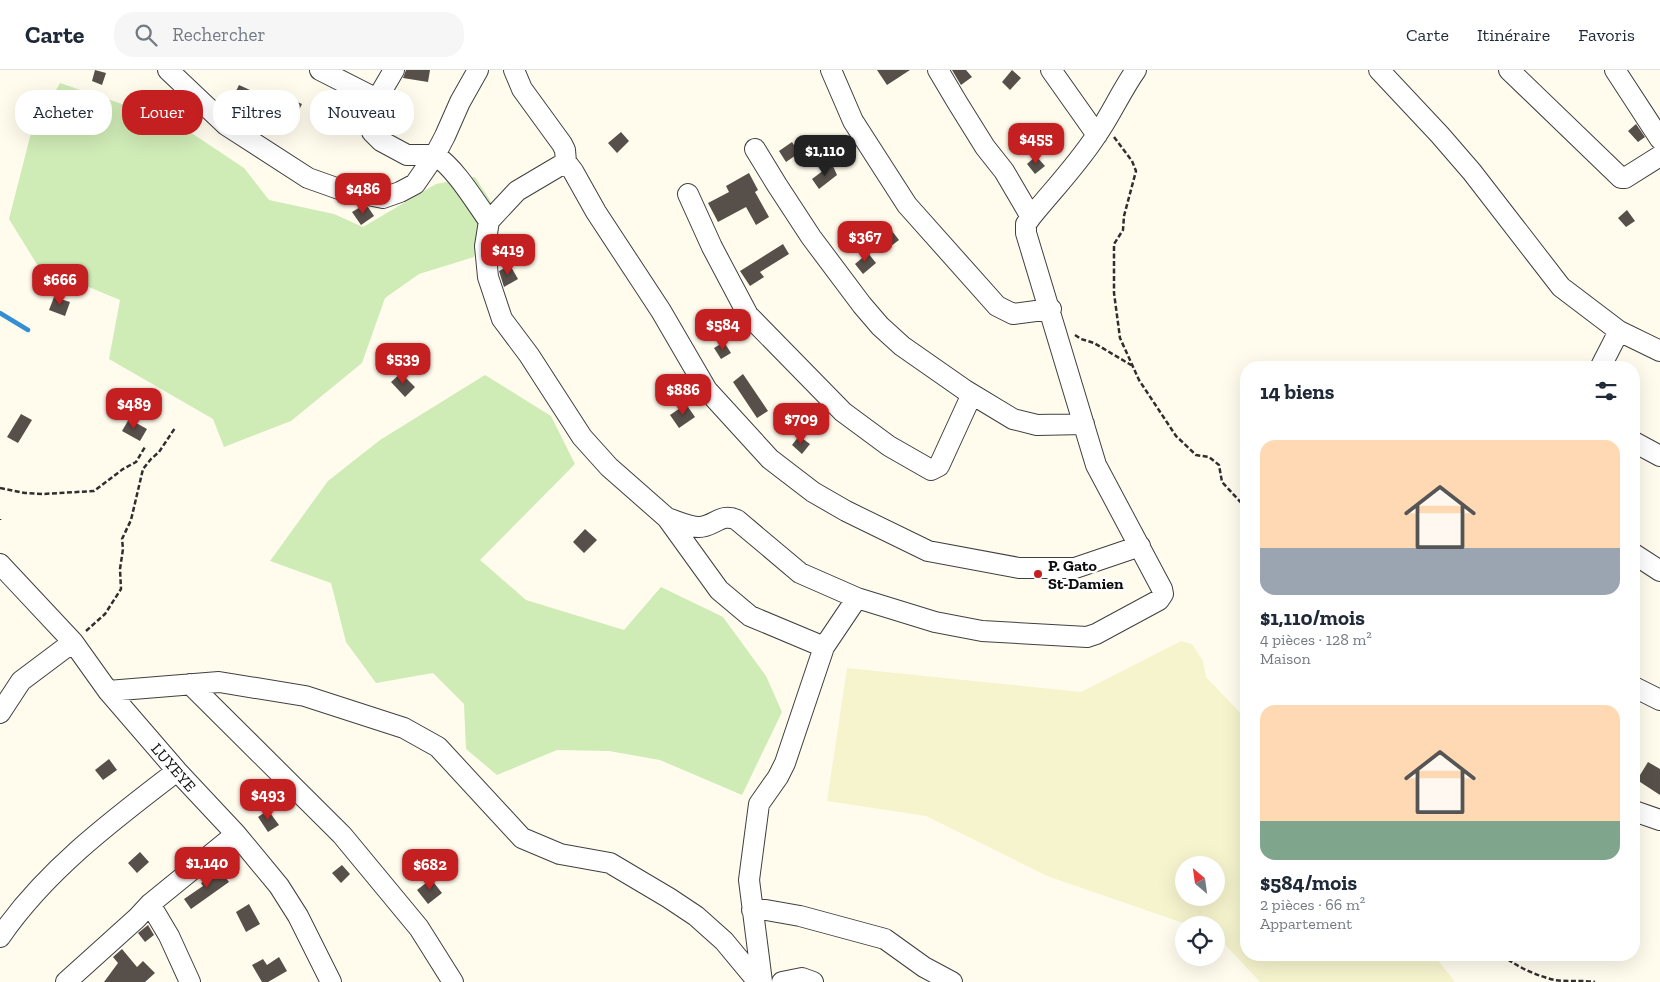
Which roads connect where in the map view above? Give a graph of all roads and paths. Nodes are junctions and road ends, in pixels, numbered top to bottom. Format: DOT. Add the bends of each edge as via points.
graph roads {
  1 [pos="168,70"];
  2 [pos="320,70"];
  3 [pos="394,70"];
  4 [pos="478,70"];
  5 [pos="514,70"];
  6 [pos="831,70"];
  7 [pos="938,70"];
  8 [pos="1051,70"];
  9 [pos="1136,70"];
  10 [pos="1379,70"];
  11 [pos="1509,70"];
  12 [pos="1615,70"];
  13 [pos="359,90"];
  14 [pos="382,90"];
  15 [pos="1105,133"];
  16 [pos="375,135"];
  17 [pos="1660,139"];
  18 [pos="755,149"];
  19 [pos="435,156"];
  20 [pos="1660,156"];
  21 [pos="566,162"];
  22 [pos="688,194"];
  23 [pos="1031,217"];
  24 [pos="489,221"];
  25 [pos="1051,309"];
  26 [pos="1619,331"];
  27 [pos="1074,334"];
  28 [pos="1660,351"];
  29 [pos="1604,361"];
  30 [pos="1133,366"];
  31 [pos="972,394"];
  32 [pos="1084,424"];
  33 [pos="175,428"];
  34 [pos="1640,445"];
  35 [pos="145,447"];
  36 [pos="1660,456"];
  37 [pos="0,488"];
  38 [pos="1240,502"];
  39 [pos="667,518"];
  40 [pos="1140,546"];
  41 [pos="1640,558"];
  42 [pos="0,564"];
  43 [pos="1660,571"];
  44 [pos="857,598"];
  45 [pos="73,642"];
  46 [pos="824,647"];
  47 [pos="190,684"];
  48 [pos="1640,690"];
  49 [pos="108,691"];
  50 [pos="1660,700"];
  51 [pos="0,714"];
  52 [pos="177,771"];
  53 [pos="1640,813"];
  54 [pos="1660,820"];
  55 [pos="236,834"];
  56 [pos="150,904"];
  57 [pos="752,910"];
  58 [pos="0,936"];
  59 [pos="1510,961"];
  60 [pos="186,981"];
  61 [pos="66,982"];
  62 [pos="331,982"];
  63 [pos="452,982"];
  64 [pos="760,982"];
  65 [pos="782,982"];
  66 [pos="813,982"];
  67 [pos="952,982"];
  68 [pos="1595,982"];
  1 -- 19 [label="street" via="226,125 308,178 339,188 383,198 415,184"];
  2 -- 13 [label="street"];
  3 -- 14 [label="street"];
  4 -- 19 [label="street"];
  5 -- 21 [label="street" via="522,89 562,144"];
  6 -- 25 [label="street" via="853,121 907,205 998,306 1013,314"];
  7 -- 23 [label="street"];
  8 -- 15 [label="street"];
  9 -- 15 [label="street" via="1124,87"];
  10 -- 26 [label="street" via="1472,172 1561,287"];
  11 -- 20 [label="street" via="1621,178"];
  12 -- 17 [label="street"];
  15 -- 23 [label="street"];
  15 -- 30 [label="path" via="1132,161 1136,171 1123,230 1114,244 1114,293 1120,338"];
  16 -- 19 [label="street" via="407,155"];
  18 -- 31 [label="street" via="811,237 862,306 902,346"];
  19 -- 24 [label="street" via="454,172"];
  21 -- 24 [label="street" via="517,191"];
  21 -- 40 [label="street" via="710,394 770,459 813,492 928,551 1019,568 1075,568"];
  22 -- 31 [label="street" via="745,311 843,412 889,446 931,470 935,469"];
  23 -- 25 [label="street" via="1026,224 1026,233"];
  24 -- 39 [label="street" via="485,246 488,277 502,319 582,437 609,467"];
  25 -- 32 [label="street"];
  26 -- 28 [label="street"];
  26 -- 29 [label="street"];
  27 -- 30 [label="path"];
  30 -- 38 [label="path" via="1176,436 1196,455 1209,457 1219,465 1222,482"];
  31 -- 32 [label="street" via="1013,419 1037,425"];
  32 -- 40 [label="street" via="1096,465"];
  33 -- 45 [label="path" via="143,470 131,520 122,539 121,589 104,614"];
  34 -- 36 [label="street"];
  35 -- 37 [label="path" via="136,462 94,491 43,494"];
  39 -- 44 [label="street" via="697,527 731,517 800,573"];
  39 -- 46 [label="street" via="715,585 750,616"];
  40 -- 44 [label="street" via="1162,589 1160,600 1087,637 982,631 936,622"];
  41 -- 43 [label="street"];
  42 -- 45 [label="street, LUYEYE"];
  44 -- 46 [label="street"];
  45 -- 49 [label="street, LUYEYE"];
  45 -- 51 [label="street" via="21,681"];
  46 -- 57 [label="street" via="778,777 759,804 749,880"];
  47 -- 49 [label="street"];
  47 -- 63 [label="street" via="347,841 419,928"];
  47 -- 64 [label="street" via="219,682 305,696 404,728 438,747 522,838 560,854 610,863 669,898 724,941"];
  48 -- 50 [label="street"];
  49 -- 52 [label="street, LUYEYE"];
  52 -- 55 [label="street, LUYEYE"];
  52 -- 58 [label="street" via="100,831 24,905"];
  53 -- 54 [label="street"];
  55 -- 56 [label="street"];
  55 -- 62 [label="street, LUYEYE" via="279,886"];
  56 -- 60 [label="street" via="169,936"];
  56 -- 61 [label="street"];
  57 -- 64 [label="street"];
  57 -- 67 [label="street" via="800,916 885,939"];
  59 -- 68 [label="path" via="1556,980"];
  65 -- 66 [label="street" via="802,978"];
}
